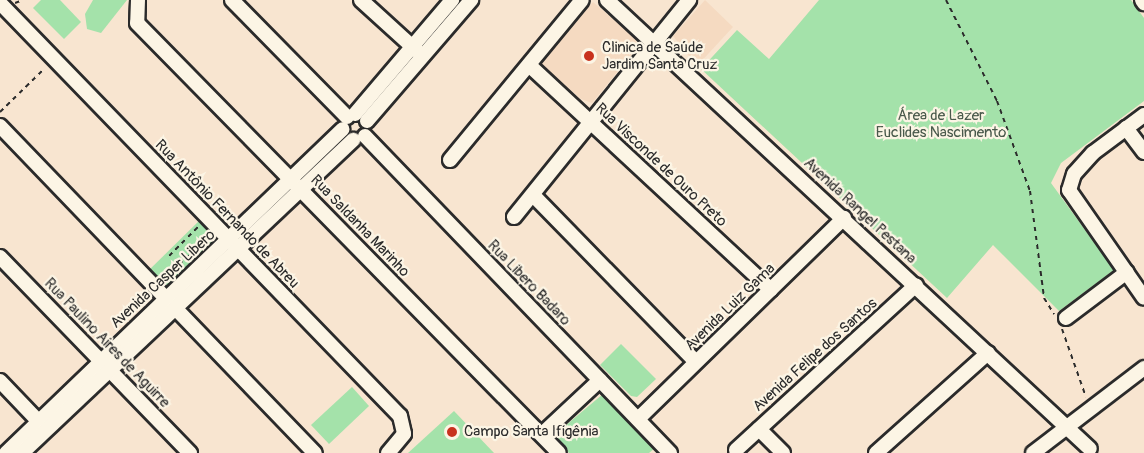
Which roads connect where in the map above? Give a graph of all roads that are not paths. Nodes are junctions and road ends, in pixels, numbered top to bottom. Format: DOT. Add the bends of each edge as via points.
graph roads {
  1 [pos="138,0"];
  2 [pos="232,0"];
  3 [pos="361,0"];
  4 [pos="452,0"];
  5 [pos="471,0"];
  6 [pos="582,0"];
  7 [pos="607,0"];
  8 [pos="688,0"];
  9 [pos="0,3"];
  10 [pos="652,42"];
  11 [pos="412,46"];
  12 [pos="424,57"];
  13 [pos="529,65"];
  14 [pos="1144,115"];
  15 [pos="353,120"];
  16 [pos="592,124"];
  17 [pos="0,126"];
  18 [pos="1126,128"];
  19 [pos="359,138"];
  20 [pos="1144,152"];
  21 [pos="450,160"];
  22 [pos="291,179"];
  23 [pos="302,190"];
  24 [pos="533,195"];
  25 [pos="514,216"];
  26 [pos="844,218"];
  27 [pos="231,242"];
  28 [pos="0,257"];
  29 [pos="1127,272"];
  30 [pos="916,285"];
  31 [pos="771,290"];
  32 [pos="1144,298"];
  33 [pos="171,303"];
  34 [pos="1066,318"];
  35 [pos="988,353"];
  36 [pos="696,362"];
  37 [pos="104,364"];
  38 [pos="1144,368"];
  39 [pos="600,380"];
  40 [pos="0,381"];
  41 [pos="638,419"];
  42 [pos="41,425"];
  43 [pos="1066,426"];
  44 [pos="759,429"];
  45 [pos="542,434"];
  46 [pos="1090,449"];
  47 [pos="183,450"];
  48 [pos="736,450"];
  49 [pos="6,453"];
  50 [pos="22,453"];
  51 [pos="315,453"];
  52 [pos="388,453"];
  53 [pos="559,453"];
  54 [pos="669,453"];
  55 [pos="783,453"];
  56 [pos="876,453"];
  57 [pos="1033,453"];
  1 -- 22 [label="street, Rua Saldanha Marinho" via="137,23"];
  2 -- 15 [label="street"];
  3 -- 11 [label="street"];
  4 -- 11 [label="street, Avenida Casper Libero"];
  5 -- 12 [label="street, Avenida Casper Libero"];
  6 -- 13 [label="street"];
  7 -- 10 [label="street, Avenida Rangel Pestana"];
  8 -- 10 [label="street"];
  9 -- 27 [label="street, Rua Antônio Fernando de Abreu"];
  10 -- 16 [label="street"];
  10 -- 26 [label="street, Avenida Rangel Pestana"];
  11 -- 12 [label="street"];
  11 -- 15 [label="street, Avenida Casper Libero"];
  12 -- 15 [label="street, Avenida Casper Libero"];
  13 -- 16 [label="street, Rua Visconde de Ouro Preto"];
  13 -- 21 [label="street"];
  14 -- 18 [label="street"];
  15 -- 19 [label="street"];
  15 -- 19 [label="street, Rua Libero Badaro"];
  15 -- 22 [label="street, Avenida Casper Libero"];
  16 -- 24 [label="street"];
  16 -- 31 [label="street, Rua Visconde de Ouro Preto"];
  17 -- 33 [label="street"];
  18 -- 20 [label="street"];
  18 -- 29 [label="street" via="1093,153 1074,174 1069,190"];
  19 -- 23 [label="street, Avenida Casper Libero"];
  19 -- 39 [label="street, Rua Libero Badaro"];
  22 -- 23 [label="street, Rua Saldanha Marinho"];
  22 -- 27 [label="street, Avenida Casper Libero"];
  23 -- 27 [label="street, Avenida Casper Libero"];
  23 -- 45 [label="street, Rua Saldanha Marinho"];
  24 -- 25 [label="street"];
  24 -- 36 [label="street"];
  26 -- 30 [label="street, Avenida Rangel Pestana"];
  26 -- 31 [label="street, Avenida Luiz Gama"];
  27 -- 33 [label="street, Avenida Casper Libero"];
  27 -- 52 [label="street, Rua Antônio Fernando de Abreu" via="400,416 404,434"];
  28 -- 37 [label="street, Rua Paulino Aires de Aguirre"];
  29 -- 32 [label="street"];
  29 -- 34 [label="street"];
  30 -- 35 [label="street, Avenida Rangel Pestana"];
  30 -- 44 [label="street, Avenida Felipe dos Santos"];
  31 -- 36 [label="street, Avenida Luiz Gama"];
  33 -- 37 [label="street, Avenida Casper Libero"];
  33 -- 51 [label="street"];
  35 -- 43 [label="street, Avenida Rangel Pestana"];
  35 -- 56 [label="street"];
  36 -- 41 [label="street, Avenida Luiz Gama"];
  37 -- 42 [label="street, Avenida Casper Libero"];
  37 -- 47 [label="street, Rua Paulino Aires de Aguirre"];
  38 -- 43 [label="street"];
  39 -- 41 [label="street, Rua Libero Badaro"];
  39 -- 45 [label="street"];
  40 -- 42 [label="street"];
  41 -- 54 [label="street, Rua Libero Badaro"];
  42 -- 49 [label="street, Avenida Casper Libero"];
  42 -- 50 [label="street, Avenida Casper Libero"];
  43 -- 46 [label="street, Avenida Rangel Pestana"];
  43 -- 57 [label="street"];
  44 -- 48 [label="street, Avenida Felipe dos Santos"];
  44 -- 55 [label="street"];
  45 -- 53 [label="street, Rua Saldanha Marinho"];
}
